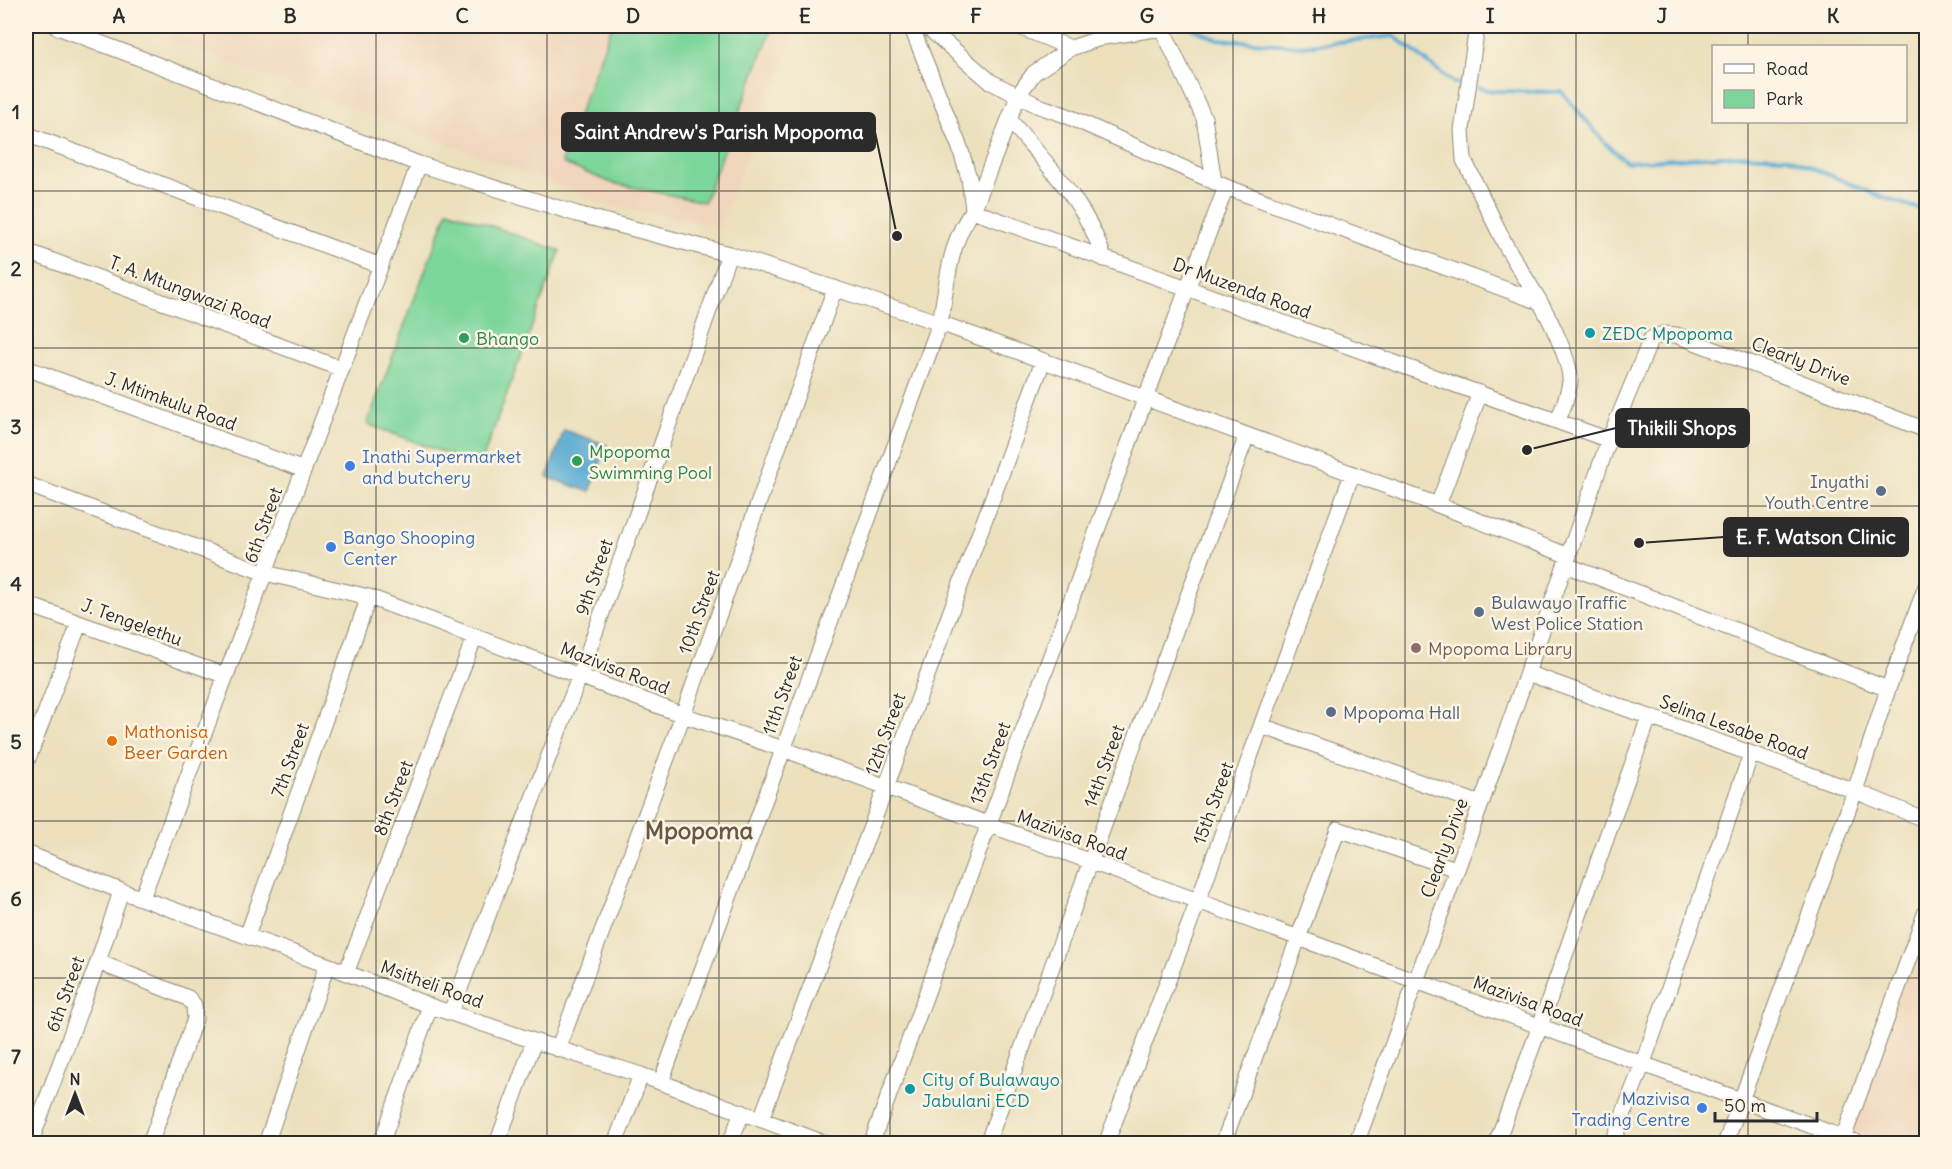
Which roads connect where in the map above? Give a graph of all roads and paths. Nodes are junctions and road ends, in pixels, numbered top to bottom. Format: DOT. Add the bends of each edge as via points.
graph roads {
  1 [pos="55,26"];
  2 [pos="911,26"];
  3 [pos="926,26"];
  4 [pos="1017,26"];
  5 [pos="1477,26"];
  6 [pos="1163,27"];
  7 [pos="1071,48"];
  8 [pos="1018,94"];
  9 [pos="1009,119"];
  10 [pos="26,134"];
  11 [pos="419,164"];
  12 [pos="1220,185"];
  13 [pos="973,211"];
  14 [pos="26,251"];
  15 [pos="729,254"];
  16 [pos="1104,259"];
  17 [pos="381,266"];
  18 [pos="835,288"];
  19 [pos="1188,290"];
  20 [pos="1540,302"];
  21 [pos="940,322"];
  22 [pos="1043,361"];
  23 [pos="26,368"];
  24 [pos="342,369"];
  25 [pos="1480,393"];
  26 [pos="1146,397"];
  27 [pos="1558,421"];
  28 [pos="1926,429"];
  29 [pos="1247,435"];
  30 [pos="1609,440"];
  31 [pos="304,470"];
  32 [pos="1352,474"];
  33 [pos="26,484"];
  34 [pos="1438,505"];
  35 [pos="1567,560"];
  36 [pos="265,573"];
  37 [pos="1926,586"];
  38 [pos="369,597"];
  39 [pos="26,604"];
  40 [pos="79,624"];
  41 [pos="476,636"];
  42 [pos="1527,673"];
  43 [pos="580,675"];
  44 [pos="226,676"];
  45 [pos="1888,689"];
  46 [pos="683,715"];
  47 [pos="1649,717"];
  48 [pos="1262,726"];
  49 [pos="32,728"];
  50 [pos="783,749"];
  51 [pos="1751,754"];
  52 [pos="26,764"];
  53 [pos="886,787"];
  54 [pos="1855,791"];
  55 [pos="1481,804"];
  56 [pos="1926,820"];
  57 [pos="988,825"];
  58 [pos="26,853"];
  59 [pos="1089,863"];
  60 [pos="1456,869"];
  61 [pos="121,891"];
  62 [pos="142,898"];
  63 [pos="1198,901"];
  64 [pos="1926,911"];
  65 [pos="247,936"];
  66 [pos="1298,939"];
  67 [pos="98,962"];
  68 [pos="327,965"];
  69 [pos="346,973"];
  70 [pos="1417,982"];
  71 [pos="430,1006"];
  72 [pos="451,1012"];
  73 [pos="1540,1026"];
  74 [pos="534,1041"];
  75 [pos="558,1049"];
  76 [pos="1642,1063"];
  77 [pos="641,1075"];
  78 [pos="661,1082"];
  79 [pos="1741,1100"];
  80 [pos="742,1112"];
  81 [pos="761,1119"];
  82 [pos="1843,1140"];
  83 [pos="30,1143"];
  84 [pos="150,1143"];
  85 [pos="266,1143"];
  86 [pos="381,1143"];
  87 [pos="497,1143"];
  88 [pos="615,1143"];
  89 [pos="730,1143"];
  90 [pos="827,1143"];
  91 [pos="871,1143"];
  92 [pos="987,1143"];
  93 [pos="1106,1143"];
  94 [pos="1223,1143"];
  95 [pos="1356,1143"];
  96 [pos="1496,1143"];
  97 [pos="1612,1143"];
  98 [pos="1725,1143"];
  99 [pos="1861,1143"];
  1 -- 11 [label="street"];
  2 -- 13 [label="street" via="960,148"];
  3 -- 8 [label="street" via="991,82"];
  4 -- 7 [label="street"];
  5 -- 20 [label="street" via="1462,130 1464,160 1506,246"];
  6 -- 7 [label="street" via="1104,37"];
  6 -- 12 [label="street" via="1204,118"];
  7 -- 8 [label="street" via="1034,73"];
  8 -- 9 [label="street"];
  8 -- 12 [label="street"];
  9 -- 13 [label="street"];
  9 -- 16 [label="street" via="1079,205"];
  10 -- 17 [label="street"];
  11 -- 15 [label="street" via="577,214"];
  11 -- 17 [label="street, 6th Street"];
  12 -- 19 [label="street, 13th Street"];
  12 -- 20 [label="street"];
  13 -- 16 [label="street, Dr Muzenda Road"];
  13 -- 21 [label="street" via="965,220 951,260"];
  14 -- 24 [label="street, T. A. Mtungwazi Road"];
  15 -- 18 [label="street"];
  15 -- 43 [label="street, 9th Street"];
  16 -- 19 [label="street, Dr Muzenda Road"];
  17 -- 24 [label="street, 6th Street"];
  18 -- 21 [label="street"];
  18 -- 46 [label="street, 10th Street"];
  19 -- 25 [label="street, Dr Muzenda Road"];
  19 -- 26 [label="street, 13th Street"];
  20 -- 27 [label="street" via="1570,371 1570,384"];
  21 -- 22 [label="street"];
  21 -- 50 [label="street, 11th Street"];
  22 -- 26 [label="street"];
  22 -- 53 [label="street, 12th Street"];
  23 -- 31 [label="street, J. Mtimkulu Road"];
  24 -- 31 [label="street, 6th Street"];
  25 -- 27 [label="street, Dr Muzenda Road"];
  25 -- 34 [label="street"];
  26 -- 29 [label="street"];
  26 -- 57 [label="street, 13th Street"];
  27 -- 30 [label="street, Dr Muzenda Road"];
  28 -- 30 [label="street, Clearly Drive" via="1677,335 1664,334 1651,339 1646,348"];
  29 -- 32 [label="street"];
  29 -- 59 [label="street, 14th Street"];
  30 -- 35 [label="street, Clearly Drive"];
  31 -- 36 [label="street, 6th Street"];
  32 -- 34 [label="street"];
  32 -- 48 [label="street, 15th Street"];
  33 -- 36 [label="street, Mazivisa Road"];
  34 -- 35 [label="street"];
  35 -- 42 [label="street, Clearly Drive"];
  35 -- 45 [label="street"];
  36 -- 38 [label="street, Mazivisa Road"];
  36 -- 44 [label="street, 6th Street"];
  37 -- 45 [label="street"];
  38 -- 41 [label="street, Mazivisa Road"];
  38 -- 65 [label="street, 7th Street"];
  39 -- 40 [label="street, J. Tengelethu"];
  40 -- 44 [label="street, J. Tengelethu"];
  40 -- 49 [label="street"];
  41 -- 43 [label="street, Mazivisa Road"];
  41 -- 69 [label="street, 8th Street"];
  42 -- 47 [label="street, Selina Lesabe Road"];
  42 -- 55 [label="street, Clearly Drive"];
  43 -- 46 [label="street, Mazivisa Road"];
  43 -- 72 [label="street, 9th Street"];
  44 -- 62 [label="street, 6th Street"];
  45 -- 54 [label="street"];
  46 -- 50 [label="street, Mazivisa Road"];
  46 -- 75 [label="street, 10th Street"];
  47 -- 51 [label="street, Selina Lesabe Road"];
  47 -- 73 [label="street"];
  48 -- 55 [label="street"];
  48 -- 63 [label="street, 15th Street"];
  49 -- 52 [label="street"];
  50 -- 53 [label="street, Mazivisa Road"];
  50 -- 78 [label="street, 11th Street"];
  51 -- 54 [label="street, Selina Lesabe Road"];
  51 -- 76 [label="street"];
  53 -- 57 [label="street, Mazivisa Road"];
  53 -- 81 [label="street, 12th Street"];
  54 -- 56 [label="street, Selina Lesabe Road"];
  54 -- 79 [label="street"];
  55 -- 60 [label="street, Clearly Drive"];
  57 -- 59 [label="street, Mazivisa Road"];
  57 -- 91 [label="street, 13th Street"];
  58 -- 61 [label="street, Msitheli Road"];
  59 -- 63 [label="street, Mazivisa Road"];
  59 -- 92 [label="street, 14th Street"];
  60 -- 66 [label="street" via="1338,829"];
  60 -- 70 [label="street, Clearly Drive"];
  61 -- 62 [label="street, Msitheli Road"];
  61 -- 67 [label="street, 6th Street"];
  62 -- 65 [label="street, Msitheli Road"];
  63 -- 66 [label="street, Mazivisa Road"];
  63 -- 93 [label="street, 15th Street"];
  64 -- 82 [label="street"];
  65 -- 68 [label="street, Msitheli Road"];
  66 -- 70 [label="street, Mazivisa Road"];
  66 -- 94 [label="street"];
  67 -- 83 [label="street, 6th Street"];
  67 -- 84 [label="street" via="188,998 194,1005 195,1018"];
  68 -- 69 [label="street, Msitheli Road"];
  68 -- 85 [label="street"];
  69 -- 71 [label="street, Msitheli Road"];
  70 -- 73 [label="street, Mazivisa Road"];
  70 -- 95 [label="street, Clearly Drive"];
  71 -- 72 [label="street, Msitheli Road"];
  71 -- 86 [label="street"];
  72 -- 74 [label="street, Msitheli Road"];
  73 -- 76 [label="street, Mazivisa Road"];
  73 -- 96 [label="street"];
  74 -- 75 [label="street, Msitheli Road"];
  74 -- 87 [label="street"];
  75 -- 77 [label="street, Msitheli Road"];
  76 -- 79 [label="street, Mazivisa Road"];
  76 -- 97 [label="street"];
  77 -- 78 [label="street, Msitheli Road"];
  77 -- 88 [label="street"];
  78 -- 80 [label="street, Msitheli Road"];
  79 -- 82 [label="street, Mazivisa Road"];
  79 -- 98 [label="street"];
  80 -- 81 [label="street, Msitheli Road"];
  80 -- 89 [label="street"];
  81 -- 90 [label="street, Msitheli Road"];
  82 -- 99 [label="street, Mazivisa Road"];
}
